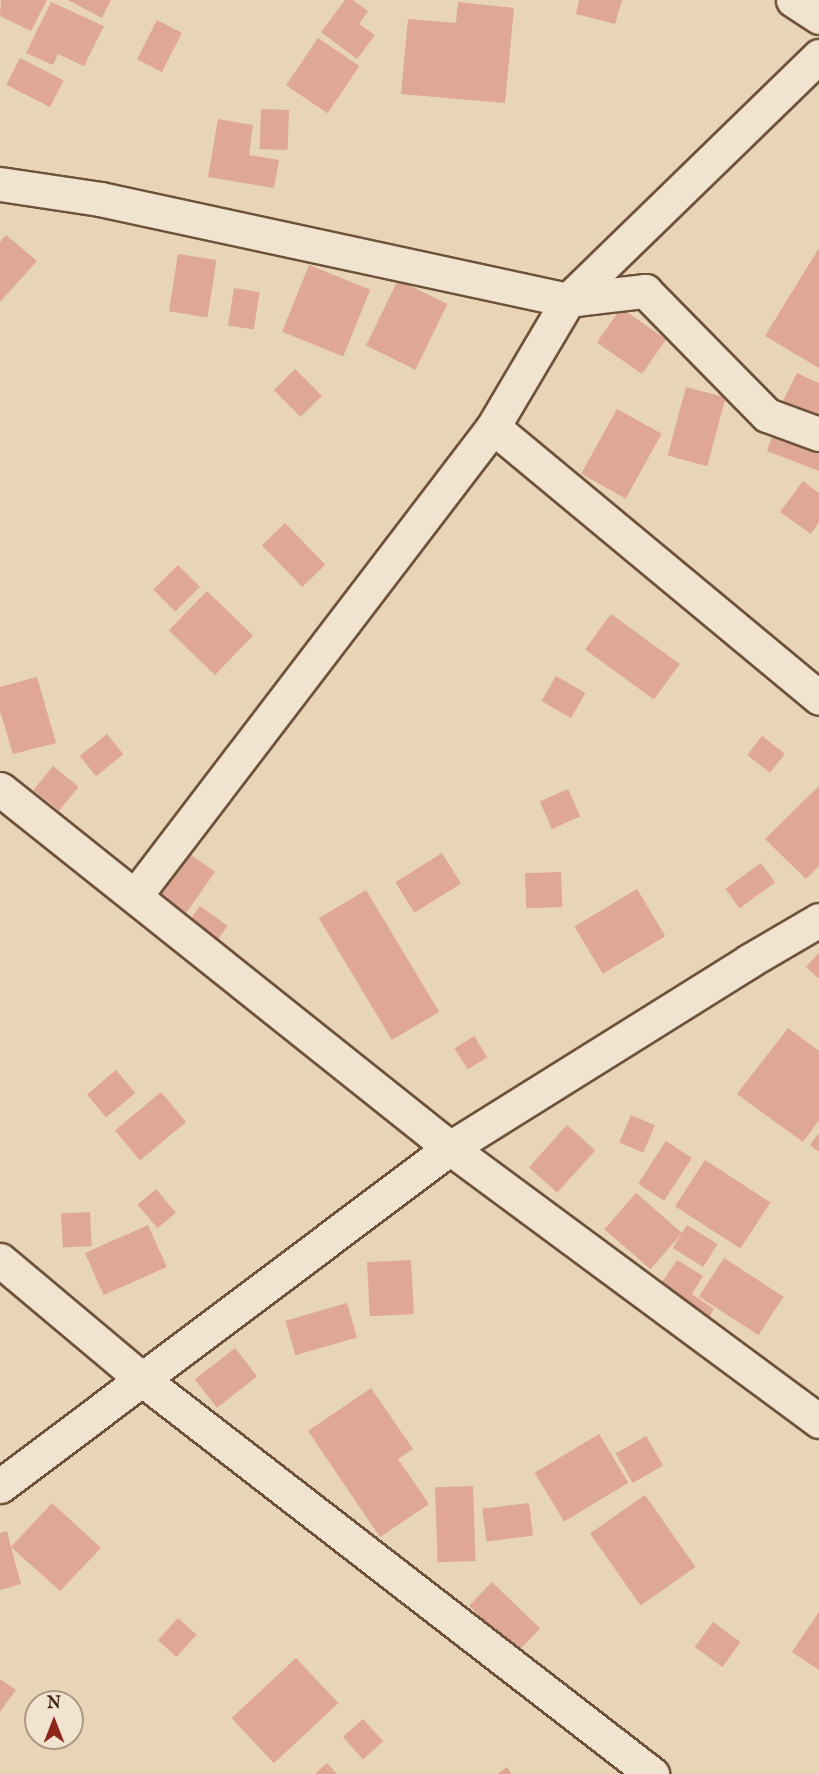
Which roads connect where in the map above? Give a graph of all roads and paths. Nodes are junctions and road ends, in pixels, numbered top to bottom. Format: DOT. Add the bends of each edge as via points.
graph roads {
  1 [pos="793,0"];
  2 [pos="819,17"];
  3 [pos="819,56"];
  4 [pos="0,184"];
  5 [pos="568,300"];
  6 [pos="493,427"];
  7 [pos="819,434"];
  8 [pos="819,698"];
  9 [pos="0,789"];
  10 [pos="135,896"];
  11 [pos="819,920"];
  12 [pos="450,1148"];
  13 [pos="0,1260"];
  14 [pos="143,1380"];
  15 [pos="819,1421"];
  16 [pos="0,1486"];
  17 [pos="652,1774"];
  1 -- 2 [label="street"];
  3 -- 5 [label="street"];
  4 -- 5 [label="street" via="100,199"];
  5 -- 6 [label="street"];
  5 -- 7 [label="street" via="645,291 767,415"];
  6 -- 8 [label="street"];
  6 -- 10 [label="street"];
  9 -- 10 [label="street"];
  10 -- 12 [label="street"];
  11 -- 12 [label="street"];
  12 -- 14 [label="street"];
  12 -- 15 [label="street"];
  13 -- 14 [label="street"];
  14 -- 16 [label="street"];
  14 -- 17 [label="street"];
}
